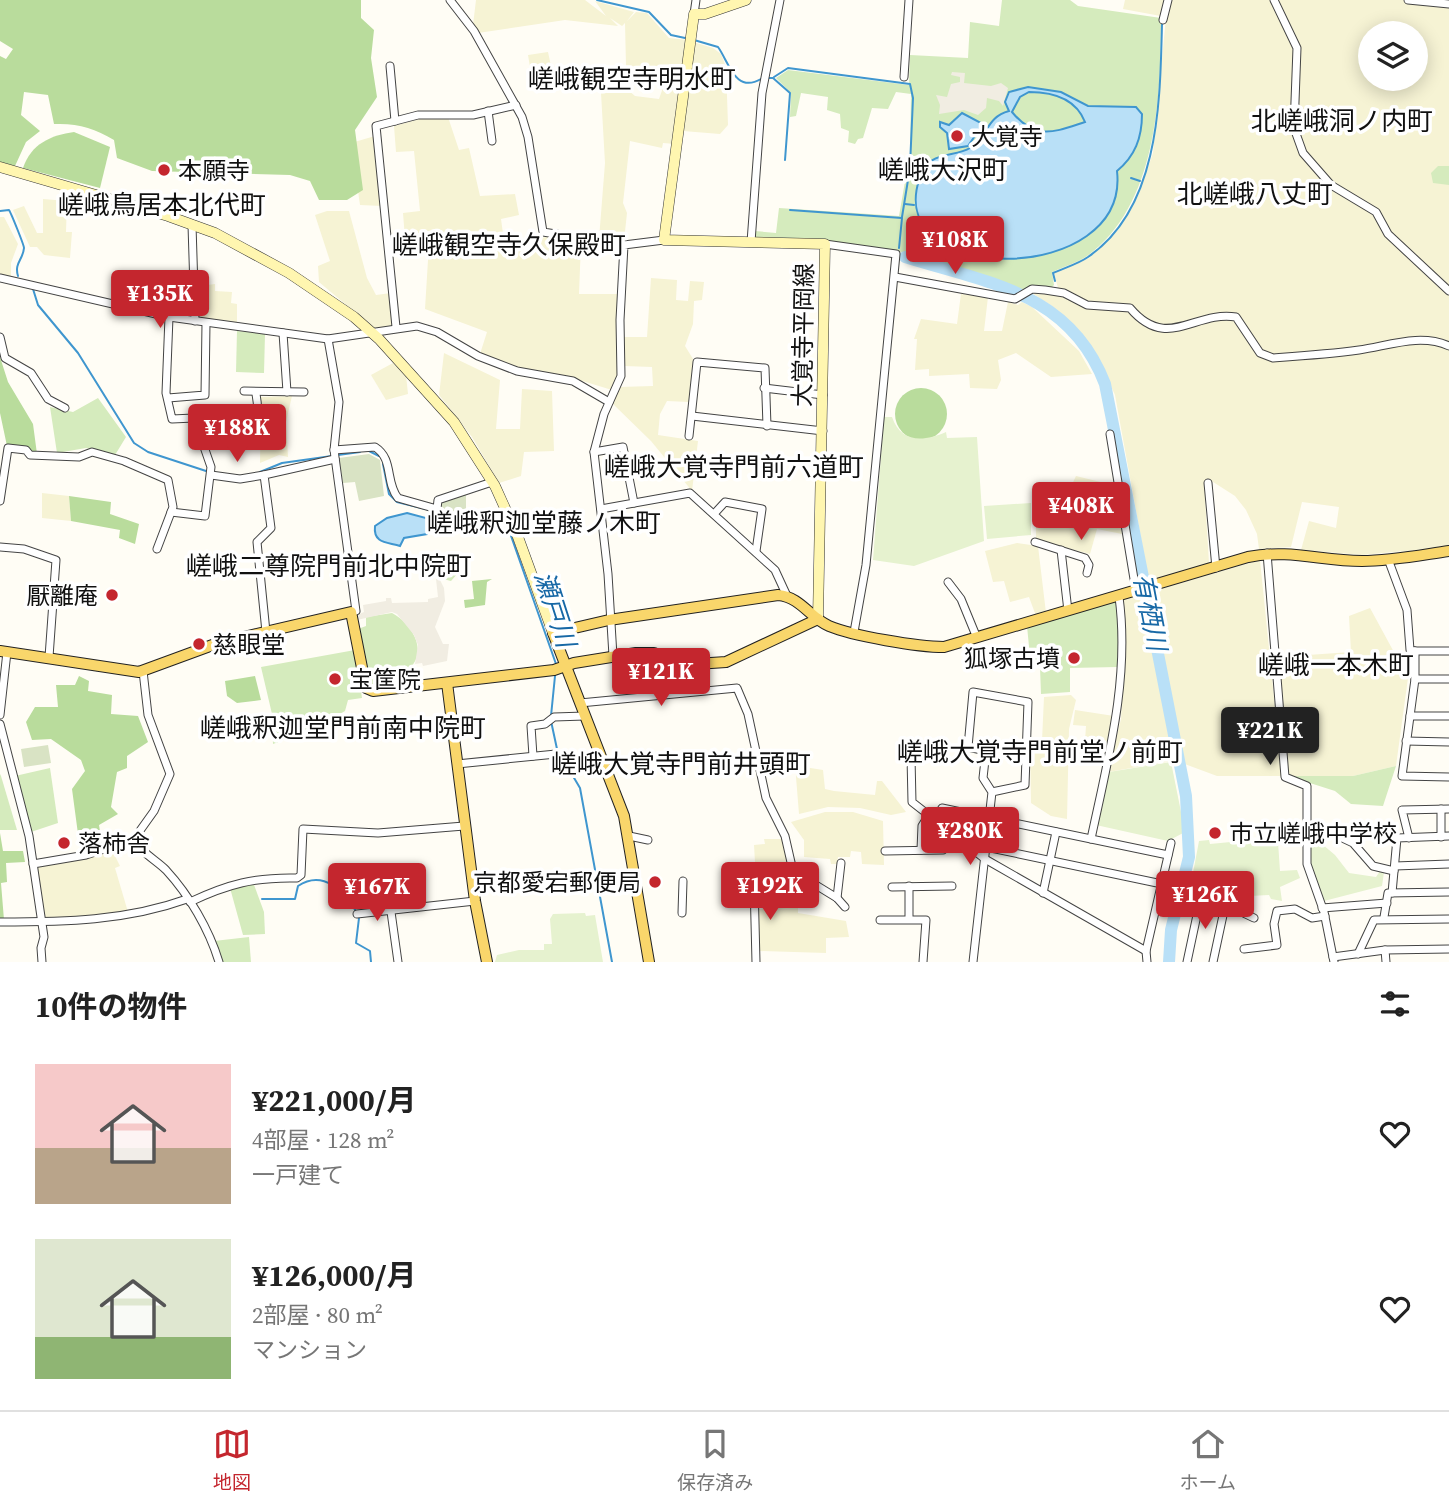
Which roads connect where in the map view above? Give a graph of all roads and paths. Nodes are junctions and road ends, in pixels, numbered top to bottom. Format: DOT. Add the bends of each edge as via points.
graph roads {
  1 [pos="450,0"];
  2 [pos="696,0"];
  3 [pos="746,0"];
  4 [pos="780,0"];
  5 [pos="909,0"];
  6 [pos="1168,0"];
  7 [pos="1274,0"];
  8 [pos="1408,0"];
  9 [pos="1449,4"];
  10 [pos="694,14"];
  11 [pos="1163,20"];
  12 [pos="390,66"];
  13 [pos="904,77"];
  14 [pos="516,106"];
  15 [pos="488,111"];
  16 [pos="395,121"];
  17 [pos="492,141"];
  18 [pos="0,167"];
  19 [pos="192,225"];
  20 [pos="664,240"];
  21 [pos="751,242"];
  22 [pos="825,244"];
  23 [pos="624,246"];
  24 [pos="895,277"];
  25 [pos="0,278"];
  26 [pos="1449,291"];
  27 [pos="169,317"];
  28 [pos="195,321"];
  29 [pos="205,323"];
  30 [pos="396,327"];
  31 [pos="371,332"];
  32 [pos="283,333"];
  33 [pos="0,337"];
  34 [pos="328,339"];
  35 [pos="1449,346"];
  36 [pos="764,388"];
  37 [pos="244,391"];
  38 [pos="287,392"];
  39 [pos="304,392"];
  40 [pos="256,394"];
  41 [pos="823,395"];
  42 [pos="167,398"];
  43 [pos="609,402"];
  44 [pos="65,408"];
  45 [pos="692,416"];
  46 [pos="767,426"];
  47 [pos="823,431"];
  48 [pos="1110,434"];
  49 [pos="690,436"];
  50 [pos="202,440"];
  51 [pos="594,452"];
  52 [pos="334,455"];
  53 [pos="211,472"];
  54 [pos="264,475"];
  55 [pos="492,482"];
  56 [pos="1208,483"];
  57 [pos="0,501"];
  58 [pos="634,503"];
  59 [pos="601,509"];
  60 [pos="171,512"];
  61 [pos="713,514"];
  62 [pos="1035,542"];
  63 [pos="0,547"];
  64 [pos="157,549"];
  65 [pos="1062,550"];
  66 [pos="756,551"];
  67 [pos="1449,551"];
  68 [pos="1267,553"];
  69 [pos="1388,559"];
  70 [pos="1216,568"];
  71 [pos="1087,573"];
  72 [pos="948,582"];
  73 [pos="1142,589"];
  74 [pos="787,596"];
  75 [pos="1119,597"];
  76 [pos="1069,611"];
  77 [pos="351,612"];
  78 [pos="818,619"];
  79 [pos="609,620"];
  80 [pos="265,632"];
  81 [pos="854,632"];
  82 [pos="553,633"];
  83 [pos="977,638"];
  84 [pos="4,651"];
  85 [pos="1415,651"];
  86 [pos="1449,651"];
  87 [pos="613,656"];
  88 [pos="49,657"];
  89 [pos="560,668"];
  90 [pos="143,671"];
  91 [pos="1415,679"];
  92 [pos="1449,679"];
  93 [pos="447,683"];
  94 [pos="580,703"];
  95 [pos="0,715"];
  96 [pos="585,716"];
  97 [pos="1410,716"];
  98 [pos="1449,716"];
  99 [pos="0,724"];
  100 [pos="1406,741"];
  101 [pos="1449,742"];
  102 [pos="556,754"];
  103 [pos="533,756"];
  104 [pos="911,757"];
  105 [pos="457,764"];
  106 [pos="1449,777"];
  107 [pos="992,792"];
  108 [pos="1445,809"];
  109 [pos="932,818"];
  110 [pos="989,818"];
  111 [pos="464,826"];
  112 [pos="1306,826"];
  113 [pos="1056,832"];
  114 [pos="629,836"];
  115 [pos="1445,837"];
  116 [pos="1409,838"];
  117 [pos="134,839"];
  118 [pos="1091,839"];
  119 [pos="648,840"];
  120 [pos="1171,843"];
  121 [pos="986,847"];
  122 [pos="885,850"];
  123 [pos="921,850"];
  124 [pos="943,850"];
  125 [pos="1168,855"];
  126 [pos="985,859"];
  127 [pos="1050,861"];
  128 [pos="841,863"];
  129 [pos="33,864"];
  130 [pos="1449,864"];
  131 [pos="1395,868"];
  132 [pos="793,871"];
  133 [pos="386,876"];
  134 [pos="683,881"];
  135 [pos="1162,884"];
  136 [pos="952,886"];
  137 [pos="892,887"];
  138 [pos="909,887"];
  139 [pos="1449,892"];
  140 [pos="1392,893"];
  141 [pos="1043,894"];
  142 [pos="837,898"];
  143 [pos="188,901"];
  144 [pos="475,901"];
  145 [pos="1387,904"];
  146 [pos="845,906"];
  147 [pos="1225,906"];
  148 [pos="390,910"];
  149 [pos="1324,912"];
  150 [pos="682,913"];
  151 [pos="357,914"];
  152 [pos="1384,917"];
  153 [pos="1254,918"];
  154 [pos="909,919"];
  155 [pos="1449,919"];
  156 [pos="880,920"];
  157 [pos="0,922"];
  158 [pos="41,922"];
  159 [pos="1249,946"];
  160 [pos="1449,949"];
  161 [pos="1385,950"];
  162 [pos="1146,951"];
  163 [pos="1359,954"];
  164 [pos="1334,960"];
  165 [pos="42,962"];
  166 [pos="219,962"];
  167 [pos="398,962"];
  168 [pos="487,962"];
  169 [pos="649,962"];
  170 [pos="756,962"];
  171 [pos="923,962"];
  172 [pos="973,962"];
  173 [pos="1147,962"];
  174 [pos="1187,962"];
  175 [pos="1213,962"];
  176 [pos="1386,962"];
  1 -- 14 [label="street" via="474,31"];
  2 -- 10 [label="street"];
  3 -- 10 [label="main road"];
  4 -- 21 [label="street" via="762,93"];
  5 -- 13 [label="street"];
  6 -- 11 [label="street"];
  7 -- 26 [label="street" via="1297,48 1294,128 1303,153 1331,185 1376,212 1388,234"];
  8 -- 9 [label="street"];
  10 -- 20 [label="main road"];
  12 -- 16 [label="street"];
  14 -- 15 [label="street"];
  14 -- 23 [label="street" via="528,137 543,232"];
  15 -- 16 [label="street" via="418,115"];
  15 -- 17 [label="street"];
  16 -- 30 [label="street" via="376,126"];
  18 -- 19 [label="main road"];
  19 -- 28 [label="street"];
  19 -- 31 [label="main road" via="289,273"];
  20 -- 21 [label="main road, 大覚寺平岡線"];
  20 -- 23 [label="street"];
  21 -- 22 [label="main road, 大覚寺平岡線"];
  22 -- 24 [label="street" via="896,254"];
  22 -- 41 [label="main road, 大覚寺平岡線"];
  23 -- 43 [label="street" via="621,376"];
  24 -- 35 [label="street" via="958,291 1023,296 1032,289 1055,291 1087,305 1127,307 1158,328 1236,317 1260,353 1272,358 1397,342"];
  24 -- 81 [label="street" via="866,565"];
  25 -- 27 [label="street"];
  27 -- 28 [label="street"];
  27 -- 42 [label="street"];
  28 -- 29 [label="street"];
  29 -- 32 [label="street"];
  29 -- 42 [label="street" via="205,395"];
  30 -- 31 [label="street"];
  30 -- 43 [label="street" via="417,326 437,332 517,371 573,380"];
  31 -- 34 [label="street"];
  31 -- 55 [label="main road" via="454,422"];
  32 -- 34 [label="street"];
  32 -- 38 [label="street"];
  33 -- 44 [label="street" via="5,358 31,373 48,399"];
  34 -- 52 [label="street" via="339,402"];
  36 -- 41 [label="street"];
  36 -- 45 [label="street" via="765,368 697,362"];
  36 -- 46 [label="street"];
  37 -- 40 [label="street"];
  38 -- 39 [label="street"];
  38 -- 40 [label="street"];
  40 -- 50 [label="street" via="256,428 251,433 226,430"];
  41 -- 47 [label="main road, 大覚寺平岡線"];
  42 -- 50 [label="street" via="172,419 194,418"];
  43 -- 51 [label="street"];
  45 -- 46 [label="street"];
  45 -- 49 [label="street"];
  46 -- 47 [label="street"];
  47 -- 78 [label="main road, 大覚寺平岡線"];
  48 -- 73 [label="street"];
  50 -- 53 [label="street"];
  51 -- 58 [label="street" via="623,447"];
  51 -- 59 [label="street"];
  52 -- 54 [label="street"];
  52 -- 55 [label="street" via="375,447 386,457 392,490 398,498 437,509 438,500"];
  52 -- 77 [label="street" via="356,610"];
  53 -- 54 [label="street" via="240,479"];
  53 -- 60 [label="street" via="205,516"];
  54 -- 80 [label="street" via="271,528 257,542"];
  55 -- 82 [label="main road" via="519,537"];
  56 -- 70 [label="street"];
  57 -- 60 [label="street" via="8,448 39,457 79,457 92,452 165,477 171,489"];
  58 -- 59 [label="street"];
  58 -- 61 [label="street" via="690,493"];
  59 -- 79 [label="street"];
  60 -- 64 [label="street"];
  61 -- 66 [label="street"];
  61 -- 66 [label="street" via="725,502 762,509"];
  62 -- 65 [label="street"];
  63 -- 88 [label="street" via="24,549 55,560"];
  65 -- 71 [label="street" via="1085,558"];
  65 -- 76 [label="street"];
  66 -- 74 [label="street" via="775,570"];
  67 -- 69 [label="main road"];
  68 -- 69 [label="main road" via="1335,561"];
  68 -- 70 [label="main road"];
  68 -- 112 [label="street" via="1285,777 1307,786"];
  69 -- 85 [label="street" via="1407,610 1410,650"];
  70 -- 73 [label="main road"];
  72 -- 83 [label="street" via="961,599"];
  73 -- 75 [label="main road"];
  74 -- 78 [label="main road"];
  74 -- 79 [label="main road"];
  75 -- 76 [label="main road"];
  75 -- 118 [label="street" via="1123,629 1116,716"];
  76 -- 83 [label="main road"];
  77 -- 80 [label="main road"];
  77 -- 93 [label="main road" via="368,690"];
  78 -- 81 [label="main road"];
  78 -- 87 [label="main road" via="726,662 681,665 654,653"];
  79 -- 82 [label="main road"];
  79 -- 87 [label="street"];
  80 -- 90 [label="main road" via="218,643"];
  81 -- 83 [label="main road" via="931,647"];
  82 -- 89 [label="main road"];
  84 -- 88 [label="main road"];
  84 -- 95 [label="street"];
  85 -- 86 [label="street"];
  85 -- 91 [label="street"];
  87 -- 89 [label="main road"];
  88 -- 90 [label="main road"];
  89 -- 93 [label="main road"];
  89 -- 94 [label="main road"];
  90 -- 117 [label="street" via="148,715 170,774 154,811"];
  91 -- 92 [label="street"];
  91 -- 97 [label="street"];
  93 -- 105 [label="main road"];
  94 -- 96 [label="main road"];
  94 -- 132 [label="street" via="737,688 748,714 766,798 785,836"];
  96 -- 103 [label="street" via="531,726"];
  96 -- 114 [label="main road"];
  97 -- 98 [label="street"];
  97 -- 100 [label="street"];
  99 -- 129 [label="street"];
  100 -- 101 [label="street"];
  100 -- 106 [label="street" via="1402,776"];
  102 -- 103 [label="street"];
  103 -- 105 [label="street"];
  104 -- 109 [label="street" via="912,802"];
  105 -- 111 [label="main road"];
  107 -- 107 [label="street" via="983,778 986,751 968,747 973,692 1028,702 1025,785"];
  107 -- 110 [label="street"];
  108 -- 115 [label="street"];
  108 -- 116 [label="street" via="1402,810"];
  109 -- 110 [label="street" via="942,808"];
  109 -- 123 [label="street" via="922,826"];
  109 -- 126 [label="street"];
  110 -- 113 [label="street"];
  110 -- 121 [label="street"];
  111 -- 143 [label="street" via="378,833 303,829 301,875 297,878 259,878"];
  111 -- 144 [label="main road"];
  112 -- 131 [label="street" via="1320,827 1353,843 1373,866"];
  112 -- 149 [label="street" via="1307,864"];
  113 -- 118 [label="street"];
  113 -- 127 [label="street"];
  114 -- 119 [label="street"];
  114 -- 169 [label="main road"];
  115 -- 116 [label="street"];
  116 -- 131 [label="street" via="1397,838"];
  117 -- 129 [label="street" via="86,855"];
  117 -- 143 [label="street" via="172,877"];
  118 -- 125 [label="street"];
  120 -- 125 [label="street"];
  121 -- 126 [label="street"];
  121 -- 127 [label="street"];
  122 -- 123 [label="street"];
  123 -- 124 [label="street"];
  125 -- 135 [label="street"];
  126 -- 141 [label="street"];
  126 -- 172 [label="street"];
  127 -- 135 [label="street"];
  127 -- 141 [label="street"];
  128 -- 142 [label="street"];
  129 -- 158 [label="street"];
  130 -- 131 [label="street"];
  131 -- 140 [label="street"];
  132 -- 142 [label="street"];
  132 -- 170 [label="street" via="782,879 754,883"];
  133 -- 148 [label="street"];
  134 -- 150 [label="street"];
  135 -- 162 [label="street"];
  136 -- 138 [label="street"];
  137 -- 138 [label="street"];
  138 -- 154 [label="street"];
  139 -- 140 [label="street"];
  140 -- 145 [label="street" via="1388,893"];
  141 -- 162 [label="street"];
  142 -- 146 [label="street"];
  143 -- 158 [label="street" via="117,917"];
  143 -- 166 [label="street"];
  144 -- 148 [label="street"];
  144 -- 168 [label="main road"];
  145 -- 149 [label="street"];
  145 -- 152 [label="street"];
  147 -- 153 [label="street"];
  147 -- 174 [label="street" via="1200,901"];
  147 -- 175 [label="street"];
  148 -- 151 [label="street"];
  148 -- 167 [label="street"];
  149 -- 159 [label="street" via="1312,918 1295,909 1277,911 1277,945"];
  149 -- 164 [label="street"];
  152 -- 155 [label="street"];
  152 -- 163 [label="street" via="1374,920"];
  154 -- 156 [label="street"];
  154 -- 171 [label="street" via="926,920"];
  157 -- 158 [label="street"];
  158 -- 165 [label="street"];
  160 -- 161 [label="street"];
  161 -- 163 [label="street"];
  161 -- 176 [label="street"];
  162 -- 173 [label="street"];
  163 -- 164 [label="street"];
}
